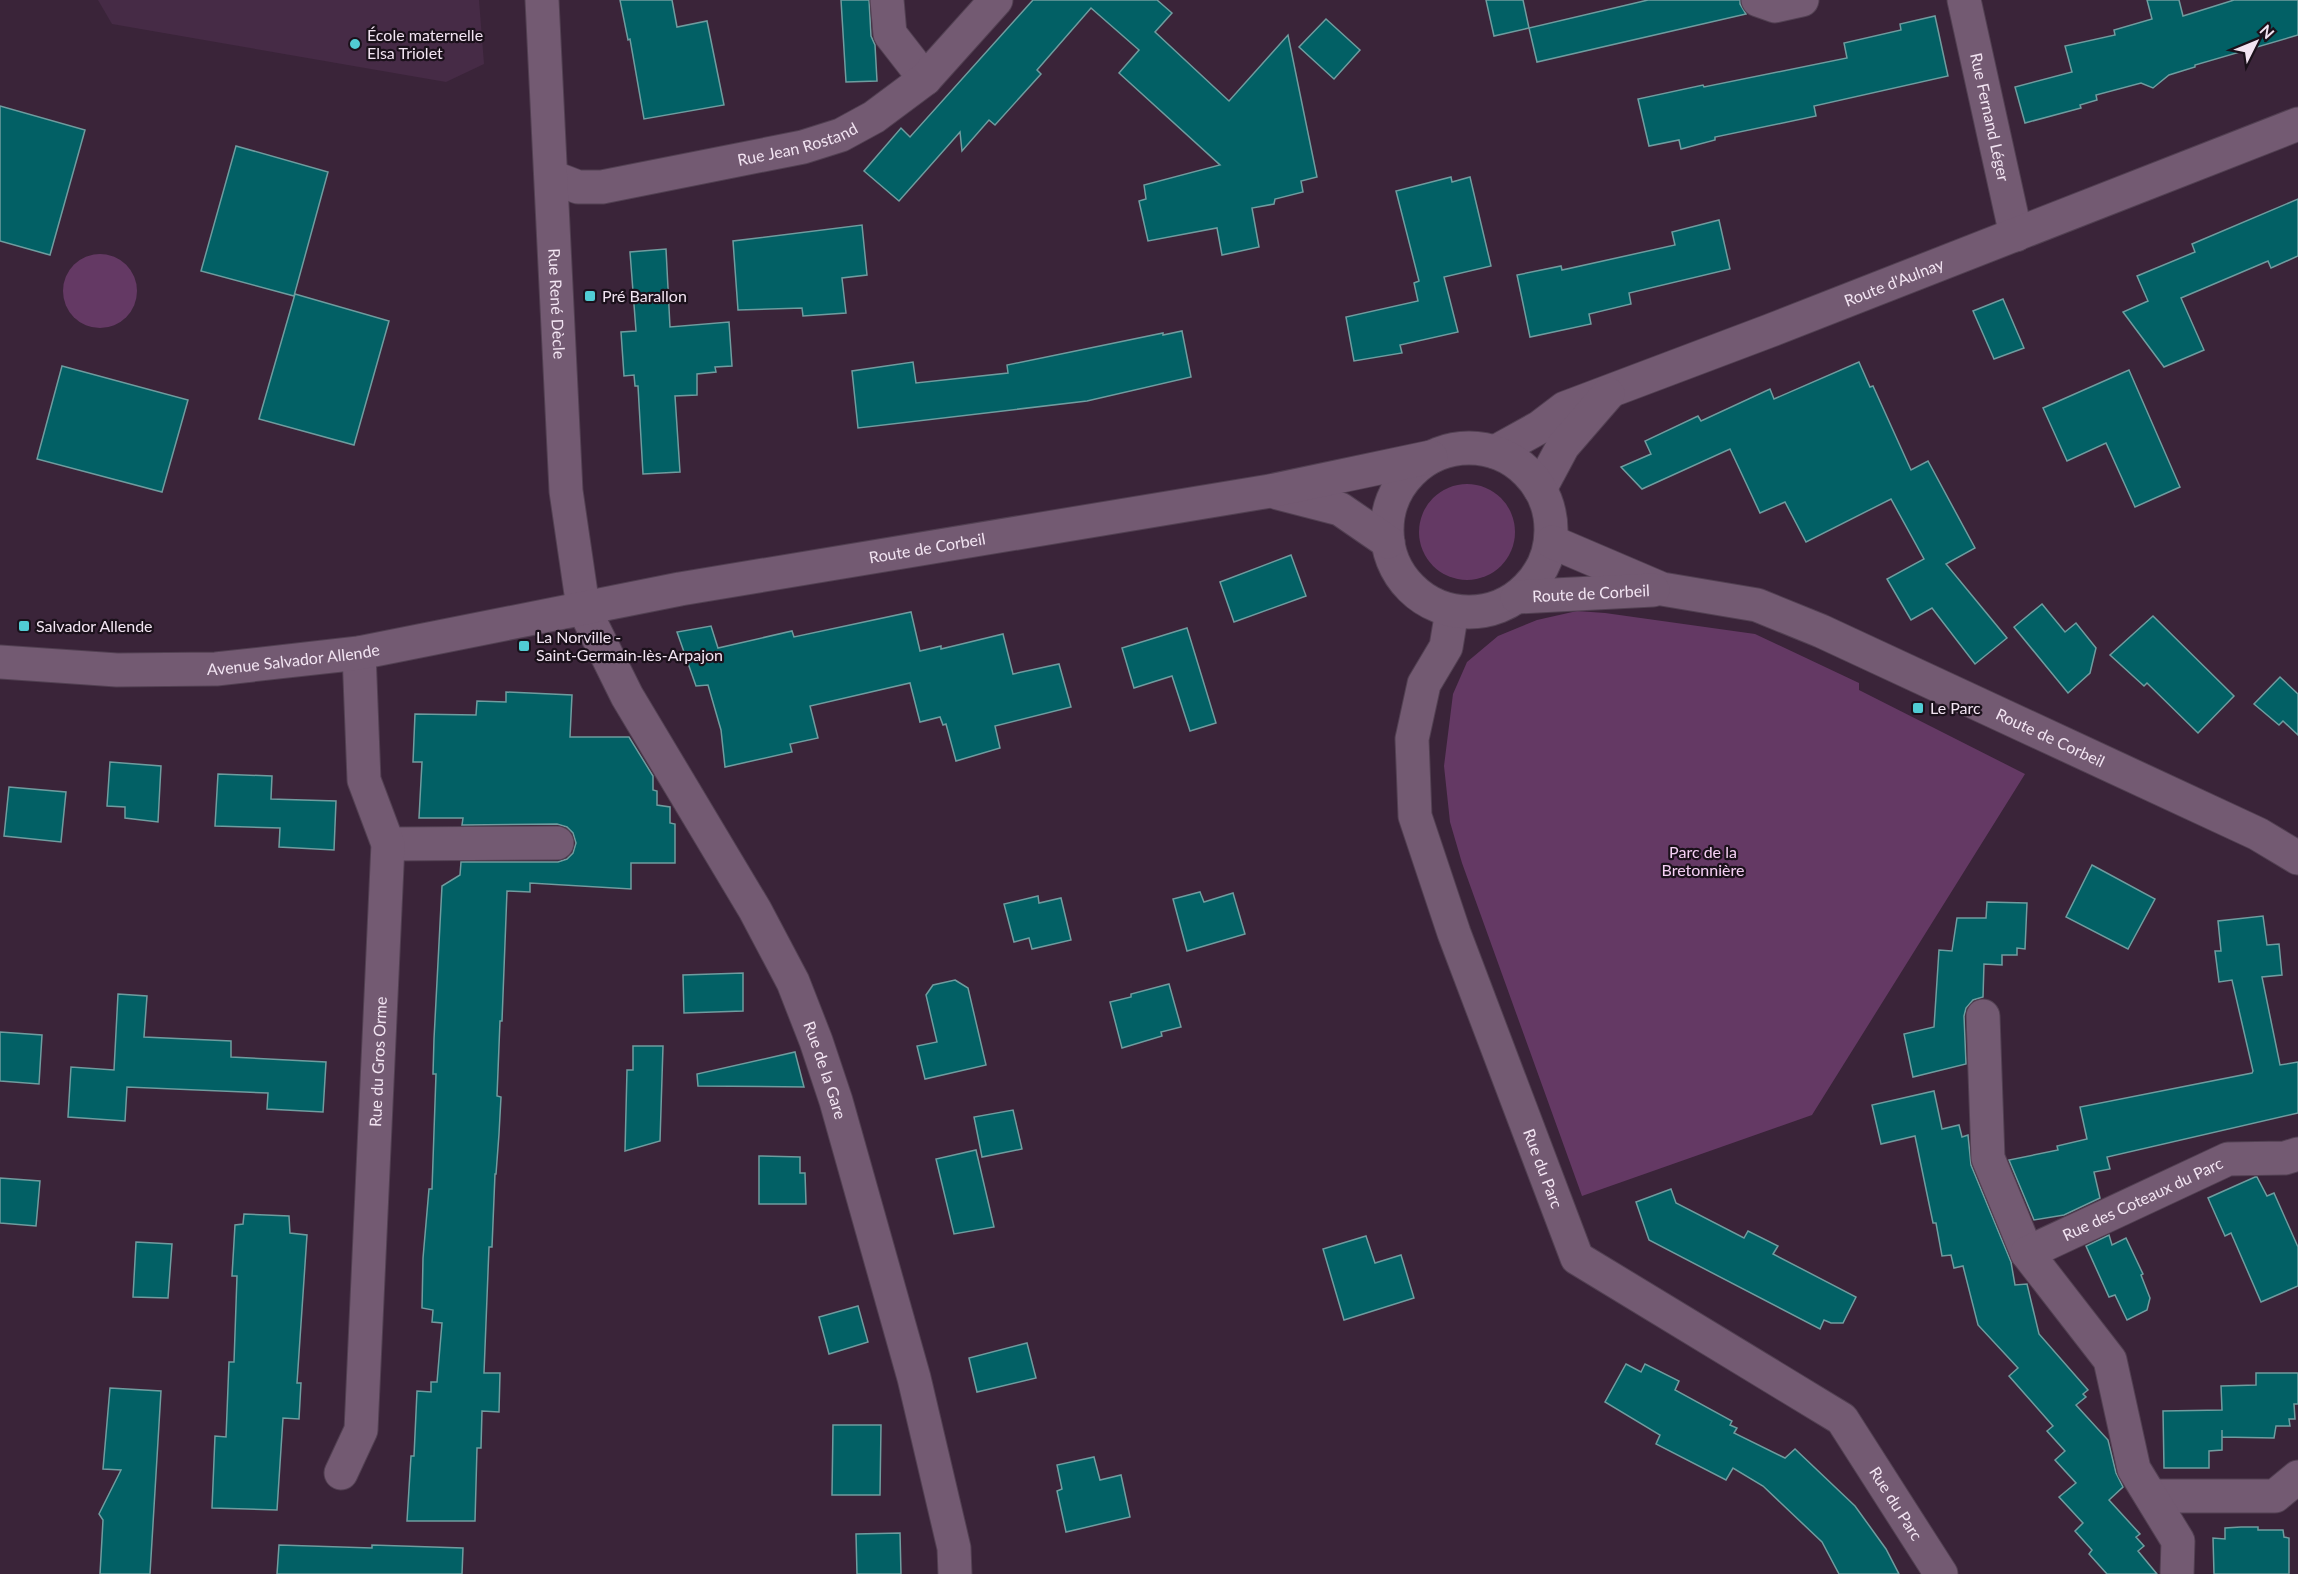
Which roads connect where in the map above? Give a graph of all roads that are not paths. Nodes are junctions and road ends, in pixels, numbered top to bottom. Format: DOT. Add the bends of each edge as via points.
graph roads {
  1 [pos="542,0"];
  2 [pos="887,0"];
  3 [pos="996,0"];
  4 [pos="1758,0"];
  5 [pos="1802,0"];
  6 [pos="1964,0"];
  7 [pos="924,79"];
  8 [pos="2298,124"];
  9 [pos="552,177"];
  10 [pos="2016,235"];
  11 [pos="1611,390"];
  12 [pos="1495,452"];
  13 [pos="1431,457"];
  14 [pos="1540,489"];
  15 [pos="1270,491"];
  16 [pos="1388,542"];
  17 [pos="1552,542"];
  18 [pos="1662,589"];
  19 [pos="1517,597"];
  20 [pos="583,607"];
  21 [pos="1452,611"];
  22 [pos="359,652"];
  23 [pos="0,662"];
  24 [pos="557,843"];
  25 [pos="388,844"];
  26 [pos="2298,858"];
  27 [pos="1983,1016"];
  28 [pos="2298,1154"];
  29 [pos="2027,1252"];
  30 [pos="341,1473"];
  31 [pos="2298,1477"];
  32 [pos="2151,1496"];
  33 [pos="955,1574"];
  34 [pos="1941,1574"];
  35 [pos="2177,1574"];
  1 -- 9 [label="street, Rue René Dècle"];
  2 -- 7 [label="street" via="890,34"];
  3 -- 7 [label="street, Rue Jean Rostand"];
  4 -- 5 [label="street" via="1775,6"];
  6 -- 10 [label="street, Rue Fernand Léger"];
  7 -- 9 [label="street, Rue Jean Rostand" via="874,117 841,135 803,147 602,187 578,187"];
  8 -- 10 [label="street, Route d'Aulnay"];
  9 -- 20 [label="street, Rue René Dècle" via="566,491"];
  10 -- 11 [label="street, Route d'Aulnay"];
  11 -- 12 [label="street, Route d'Aulnay" via="1565,408"];
  11 -- 14 [label="street" via="1563,446"];
  12 -- 13 [label="street" via="1452,449"];
  12 -- 14 [label="street" via="1521,467"];
  13 -- 15 [label="street, Route de Corbeil"];
  13 -- 16 [label="street" via="1411,471 1396,492 1388,516"];
  14 -- 17 [label="street" via="1548,508"];
  15 -- 16 [label="street" via="1340,509"];
  15 -- 20 [label="street, Route de Corbeil"];
  16 -- 21 [label="street" via="1395,566 1409,586 1429,602"];
  17 -- 18 [label="street, Route de Corbeil"];
  17 -- 19 [label="street" via="1542,568"];
  18 -- 19 [label="street, Route de Corbeil"];
  18 -- 26 [label="street, Route de Corbeil" via="1757,605 1821,630 2258,834"];
  19 -- 21 [label="street" via="1496,608"];
  20 -- 22 [label="street, Avenue Salvador Allende"];
  20 -- 33 [label="street, Rue de la Gare" via="627,696 755,910 793,982 816,1041 914,1378 954,1548"];
  21 -- 34 [label="street, Rue du Parc" via="1446,647 1424,684 1412,739 1415,816 1454,933 1577,1258 1842,1419"];
  22 -- 23 [label="street, Avenue Salvador Allende" via="216,669 117,670"];
  22 -- 25 [label="street, Rue du Gros Orme" via="364,780"];
  24 -- 25 [label="street"];
  25 -- 30 [label="street, Rue du Gros Orme" via="362,1430"];
  27 -- 29 [label="street" via="1988,1158"];
  28 -- 29 [label="street, Rue des Coteaux du Parc" via="2285,1158 2228,1159"];
  29 -- 32 [label="street" via="2110,1360 2134,1469"];
  31 -- 32 [label="street" via="2275,1496"];
  32 -- 35 [label="street" via="2178,1541"];
}
